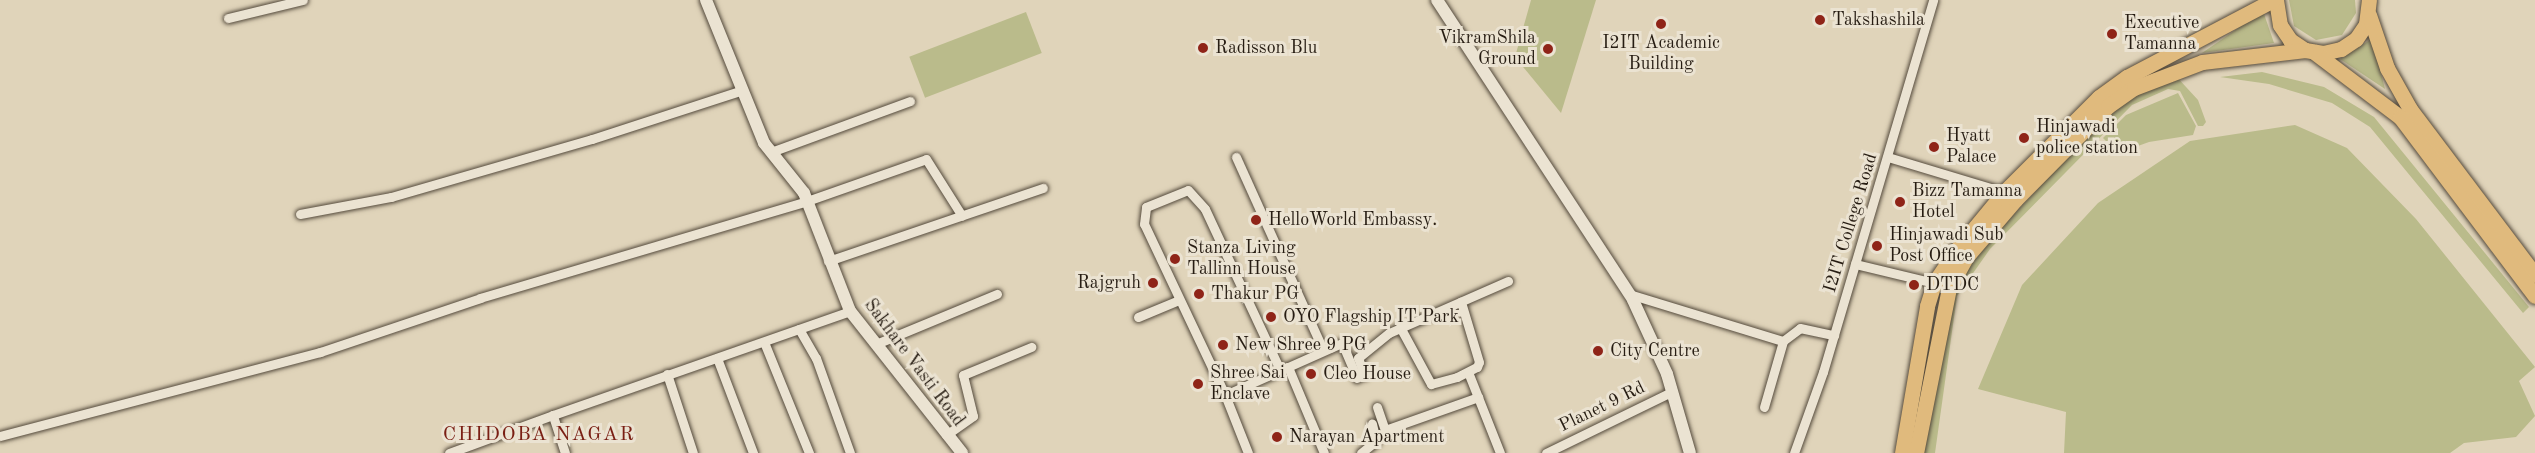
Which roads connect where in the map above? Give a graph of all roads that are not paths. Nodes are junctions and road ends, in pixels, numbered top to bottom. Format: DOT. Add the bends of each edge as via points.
graph roads {
  1 [pos="303,0"];
  2 [pos="706,0"];
  3 [pos="1437,0"];
  4 [pos="1933,0"];
  5 [pos="2275,0"];
  6 [pos="2370,5"];
  7 [pos="228,18"];
  8 [pos="2310,51"];
  9 [pos="743,90"];
  10 [pos="910,101"];
  11 [pos="771,152"];
  12 [pos="1236,157"];
  13 [pos="1888,157"];
  14 [pos="1043,188"];
  15 [pos="2010,195"];
  16 [pos="807,201"];
  17 [pos="300,214"];
  18 [pos="962,216"];
  19 [pos="828,261"];
  20 [pos="1855,264"];
  21 [pos="2535,275"];
  22 [pos="1508,281"];
  23 [pos="1941,285"];
  24 [pos="997,294"];
  25 [pos="1629,294"];
  26 [pos="2535,296"];
  27 [pos="1179,300"];
  28 [pos="1461,302"];
  29 [pos="850,311"];
  30 [pos="1137,316"];
  31 [pos="1400,327"];
  32 [pos="800,329"];
  33 [pos="1834,335"];
  34 [pos="1783,341"];
  35 [pos="764,342"];
  36 [pos="876,344"];
  37 [pos="1031,347"];
  38 [pos="1323,350"];
  39 [pos="717,358"];
  40 [pos="1284,369"];
  41 [pos="1468,372"];
  42 [pos="667,374"];
  43 [pos="1673,391"];
  44 [pos="1225,395"];
  45 [pos="1478,397"];
  46 [pos="1377,407"];
  47 [pos="1764,407"];
  48 [pos="553,416"];
  49 [pos="1372,423"];
  50 [pos="946,435"];
  51 [pos="0,436"];
  52 [pos="449,453"];
  53 [pos="565,453"];
  54 [pos="693,453"];
  55 [pos="753,453"];
  56 [pos="809,453"];
  57 [pos="850,453"];
  58 [pos="962,453"];
  59 [pos="1248,453"];
  60 [pos="1324,453"];
  61 [pos="1361,453"];
  62 [pos="1500,453"];
  63 [pos="1546,453"];
  64 [pos="1690,453"];
  65 [pos="1794,453"];
  66 [pos="1902,453"];
  67 [pos="1916,453"];
  1 -- 7 [label="street"];
  2 -- 9 [label="street, Sakhare Vasti Road"];
  3 -- 25 [label="street"];
  4 -- 13 [label="street, I2IT College Road"];
  5 -- 8 [label="main road" via="2284,33"];
  5 -- 15 [label="main road" via="2127,77 2099,97"];
  6 -- 8 [label="main road" via="2362,32 2349,45 2332,52"];
  6 -- 21 [label="main road" via="2387,68 2410,110"];
  8 -- 15 [label="main road" via="2202,62 2134,88 2108,106"];
  8 -- 26 [label="main road" via="2400,117"];
  9 -- 11 [label="street, Sakhare Vasti Road"];
  9 -- 17 [label="street" via="592,139 391,196"];
  10 -- 11 [label="street"];
  11 -- 16 [label="street, Sakhare Vasti Road"];
  12 -- 38 [label="street"];
  13 -- 15 [label="street"];
  13 -- 20 [label="street, I2IT College Road"];
  14 -- 18 [label="street"];
  15 -- 23 [label="main road"];
  16 -- 18 [label="street" via="926,159"];
  16 -- 19 [label="street, Sakhare Vasti Road"];
  16 -- 51 [label="street" via="480,298 320,352"];
  18 -- 19 [label="street"];
  19 -- 29 [label="street, Sakhare Vasti Road"];
  20 -- 23 [label="street"];
  20 -- 33 [label="street, I2IT College Road"];
  22 -- 28 [label="street"];
  23 -- 66 [label="main road"];
  23 -- 67 [label="main road"];
  24 -- 36 [label="street"];
  25 -- 34 [label="street"];
  25 -- 43 [label="street"];
  27 -- 30 [label="street"];
  27 -- 40 [label="street" via="1144,224 1146,207 1188,190 1205,209"];
  27 -- 44 [label="street"];
  28 -- 31 [label="street"];
  28 -- 41 [label="street" via="1479,362"];
  29 -- 32 [label="street"];
  29 -- 36 [label="street, Sakhare Vasti Road"];
  31 -- 38 [label="street" via="1358,358 1361,377 1342,343"];
  31 -- 41 [label="street" via="1431,384"];
  32 -- 35 [label="street"];
  32 -- 57 [label="street" via="816,358"];
  33 -- 34 [label="street" via="1800,328"];
  33 -- 65 [label="street, I2IT College Road"];
  34 -- 47 [label="street"];
  35 -- 39 [label="street"];
  35 -- 56 [label="street"];
  36 -- 50 [label="street, Sakhare Vasti Road"];
  37 -- 50 [label="street" via="963,375 974,416"];
  38 -- 40 [label="street"];
  39 -- 42 [label="street"];
  39 -- 55 [label="street"];
  40 -- 44 [label="street"];
  40 -- 60 [label="street"];
  41 -- 45 [label="street"];
  42 -- 48 [label="street"];
  42 -- 54 [label="street"];
  43 -- 63 [label="street, Planet 9 Rd"];
  43 -- 64 [label="street"];
  44 -- 59 [label="street"];
  45 -- 46 [label="street" via="1385,429"];
  45 -- 62 [label="street"];
  48 -- 52 [label="street"];
  48 -- 53 [label="street"];
  49 -- 61 [label="street" via="1376,441"];
  50 -- 58 [label="street, Sakhare Vasti Road"];
}
